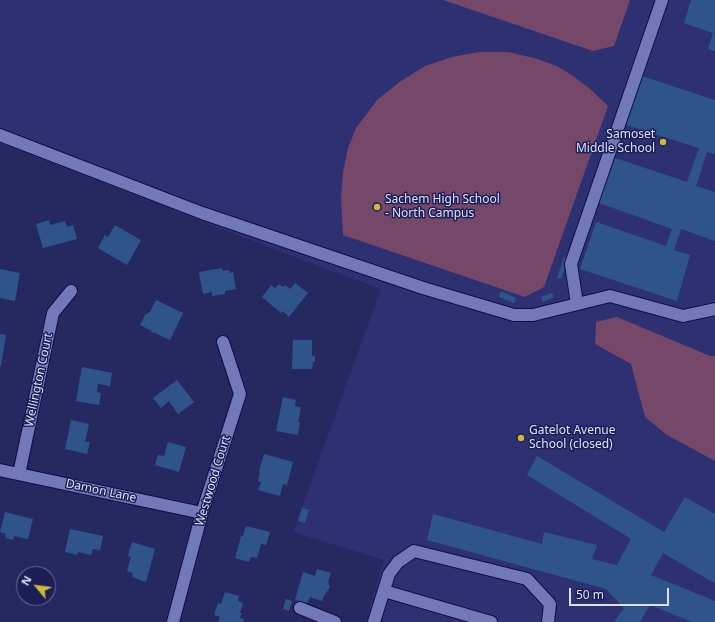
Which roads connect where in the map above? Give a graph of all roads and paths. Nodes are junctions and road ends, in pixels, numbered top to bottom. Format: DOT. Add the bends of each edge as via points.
graph roads {
  1 [pos="662,0"];
  2 [pos="0,135"];
  3 [pos="71,291"];
  4 [pos="577,304"];
  5 [pos="715,309"];
  6 [pos="223,342"];
  7 [pos="0,470"];
  8 [pos="19,474"];
  9 [pos="202,514"];
  10 [pos="384,591"];
  11 [pos="300,608"];
  12 [pos="173,622"];
  13 [pos="335,622"];
  14 [pos="374,622"];
  15 [pos="492,622"];
  16 [pos="548,622"];
  1 -- 4 [label="street" via="571,264"];
  2 -- 4 [label="street" via="202,213 431,291 514,315 533,315"];
  3 -- 8 [label="street, Wellington Court" via="53,314"];
  4 -- 5 [label="street" via="610,296 683,316"];
  6 -- 9 [label="street, Westwood Court" via="240,394"];
  7 -- 8 [label="street, Damon Lane"];
  8 -- 9 [label="street, Damon Lane"];
  9 -- 12 [label="street, Westwood Court"];
  10 -- 14 [label="street"];
  10 -- 15 [label="street"];
  10 -- 16 [label="street" via="389,574 398,562 414,551 527,579 550,604"];
  11 -- 13 [label="street"];
}
